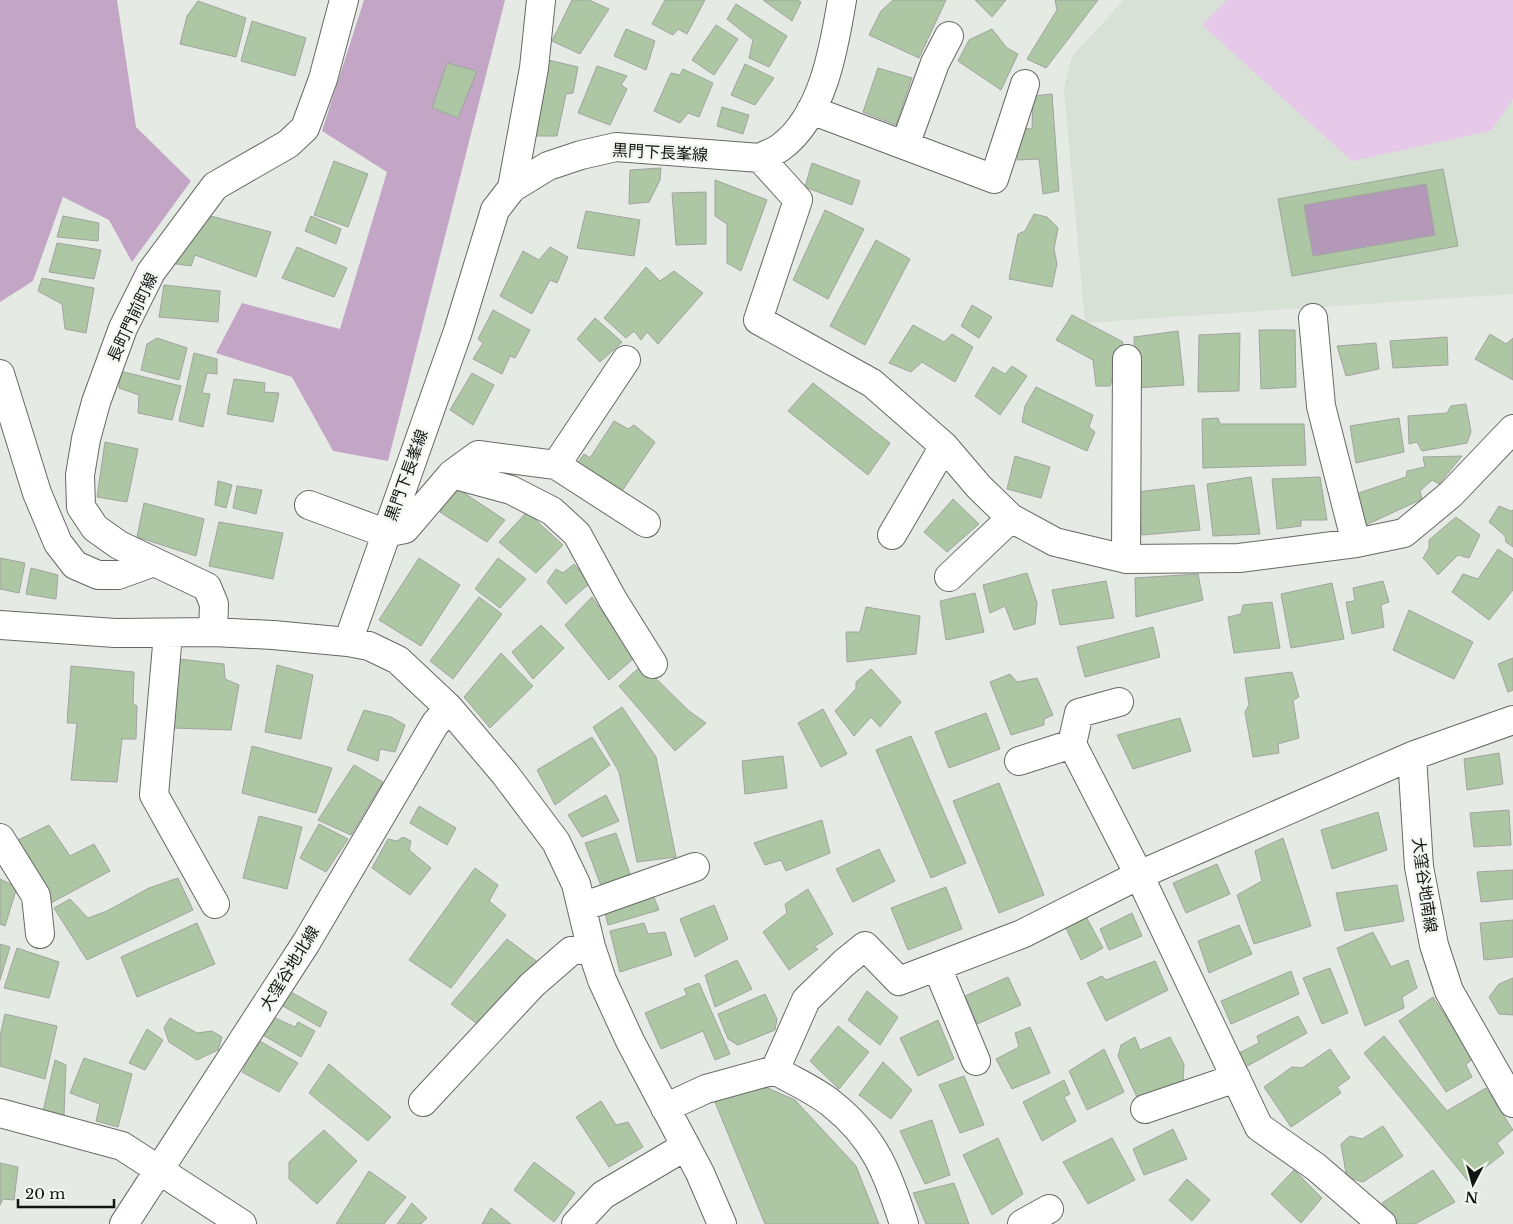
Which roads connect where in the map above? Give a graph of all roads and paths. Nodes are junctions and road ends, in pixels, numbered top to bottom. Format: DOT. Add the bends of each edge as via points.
graph roads {
  1 [pos="344,0"];
  2 [pos="541,0"];
  3 [pos="842,0"];
  4 [pos="949,36"];
  5 [pos="1025,84"];
  6 [pos="811,110"];
  7 [pos="905,146"];
  8 [pos="760,158"];
  9 [pos="512,188"];
  10 [pos="1313,318"];
  11 [pos="1128,359"];
  12 [pos="626,360"];
  13 [pos="0,374"];
  14 [pos="1513,428"];
  15 [pos="944,446"];
  16 [pos="556,465"];
  17 [pos="452,474"];
  18 [pos="309,504"];
  19 [pos="1011,518"];
  20 [pos="646,523"];
  21 [pos="385,533"];
  22 [pos="892,535"];
  23 [pos="1356,543"];
  24 [pos="1126,559"];
  25 [pos="154,562"];
  26 [pos="949,577"];
  27 [pos="0,625"];
  28 [pos="213,632"];
  29 [pos="168,634"];
  30 [pos="348,642"];
  31 [pos="653,664"];
  32 [pos="1119,702"];
  33 [pos="449,708"];
  34 [pos="1513,720"];
  35 [pos="1072,744"];
  36 [pos="1412,756"];
  37 [pos="1019,761"];
  38 [pos="0,838"];
  39 [pos="695,868"];
  40 [pos="1139,875"];
  41 [pos="215,904"];
  42 [pos="582,907"];
  43 [pos="40,934"];
  44 [pos="591,947"];
  45 [pos="937,967"];
  46 [pos="976,1061"];
  47 [pos="775,1070"];
  48 [pos="1236,1078"];
  49 [pos="423,1102"];
  50 [pos="1513,1103"];
  51 [pos="665,1108"];
  52 [pos="1145,1109"];
  53 [pos="0,1113"];
  54 [pos="686,1146"];
  55 [pos="159,1170"];
  56 [pos="1049,1209"];
  57 [pos="124,1224"];
  58 [pos="242,1224"];
  59 [pos="576,1224"];
  60 [pos="722,1224"];
  61 [pos="904,1224"];
  62 [pos="1022,1224"];
  63 [pos="1382,1224"];
  1 -- 25 [label="street, 長町門前町線" via="323,79 305,128 288,144 215,186 151,272 123,328 96,402 80,475 81,506 95,528"];
  2 -- 9 [label="street" via="534,68"];
  3 -- 6 [label="street" via="834,45 819,95"];
  4 -- 7 [label="street" via="935,63"];
  5 -- 7 [label="street" via="994,179"];
  6 -- 7 [label="street"];
  6 -- 8 [label="street" via="781,147"];
  8 -- 9 [label="street, 黒門下長峯線" via="616,147 548,166"];
  8 -- 15 [label="street" via="798,200 758,320 872,383"];
  9 -- 21 [label="street, 黒門下長峯線" via="494,210 458,331"];
  10 -- 23 [label="street" via="1322,406"];
  11 -- 24 [label="street"];
  12 -- 16 [label="street"];
  13 -- 25 [label="street" via="37,493 58,544 75,565 98,575 118,575"];
  14 -- 23 [label="street" via="1451,494 1404,533"];
  15 -- 19 [label="street" via="979,488"];
  15 -- 22 [label="street"];
  16 -- 17 [label="street" via="478,455"];
  16 -- 20 [label="street"];
  17 -- 21 [label="street" via="405,529"];
  17 -- 31 [label="street" via="511,490 552,511 577,534"];
  18 -- 21 [label="street"];
  19 -- 24 [label="street" via="1055,542"];
  19 -- 26 [label="street"];
  21 -- 30 [label="street, 黒門下長峯線"];
  23 -- 24 [label="street" via="1240,558"];
  25 -- 28 [label="street, 長町門前町線" via="207,587 214,604"];
  27 -- 29 [label="street"];
  28 -- 29 [label="street"];
  28 -- 30 [label="street"];
  29 -- 41 [label="street" via="154,795"];
  30 -- 33 [label="street" via="369,646 398,660"];
  32 -- 35 [label="street" via="1079,714"];
  33 -- 42 [label="street" via="505,774 556,842 576,884"];
  33 -- 55 [label="street, 大窪谷地北線" via="436,724 306,943"];
  34 -- 36 [label="street"];
  35 -- 37 [label="street"];
  35 -- 40 [label="street"];
  36 -- 40 [label="street"];
  36 -- 50 [label="street, 大窪谷地南線" via="1419,867 1434,945 1449,991"];
  38 -- 43 [label="street" via="36,896"];
  39 -- 42 [label="street"];
  40 -- 45 [label="street" via="1022,934"];
  40 -- 48 [label="street"];
  42 -- 44 [label="street"];
  44 -- 49 [label="street" via="571,951 532,985"];
  44 -- 51 [label="street" via="630,1041"];
  45 -- 46 [label="street"];
  45 -- 47 [label="street" via="899,981 865,946 806,1000"];
  47 -- 51 [label="street" via="706,1089"];
  47 -- 61 [label="street" via="831,1103 868,1140 889,1177"];
  48 -- 52 [label="street"];
  48 -- 63 [label="street" via="1259,1127 1316,1167"];
  51 -- 54 [label="street"];
  53 -- 55 [label="street" via="122,1146"];
  54 -- 59 [label="street" via="603,1195"];
  54 -- 60 [label="street"];
  55 -- 57 [label="street, 大窪谷地北線"];
  55 -- 58 [label="street"];
  56 -- 62 [label="street"];
}
